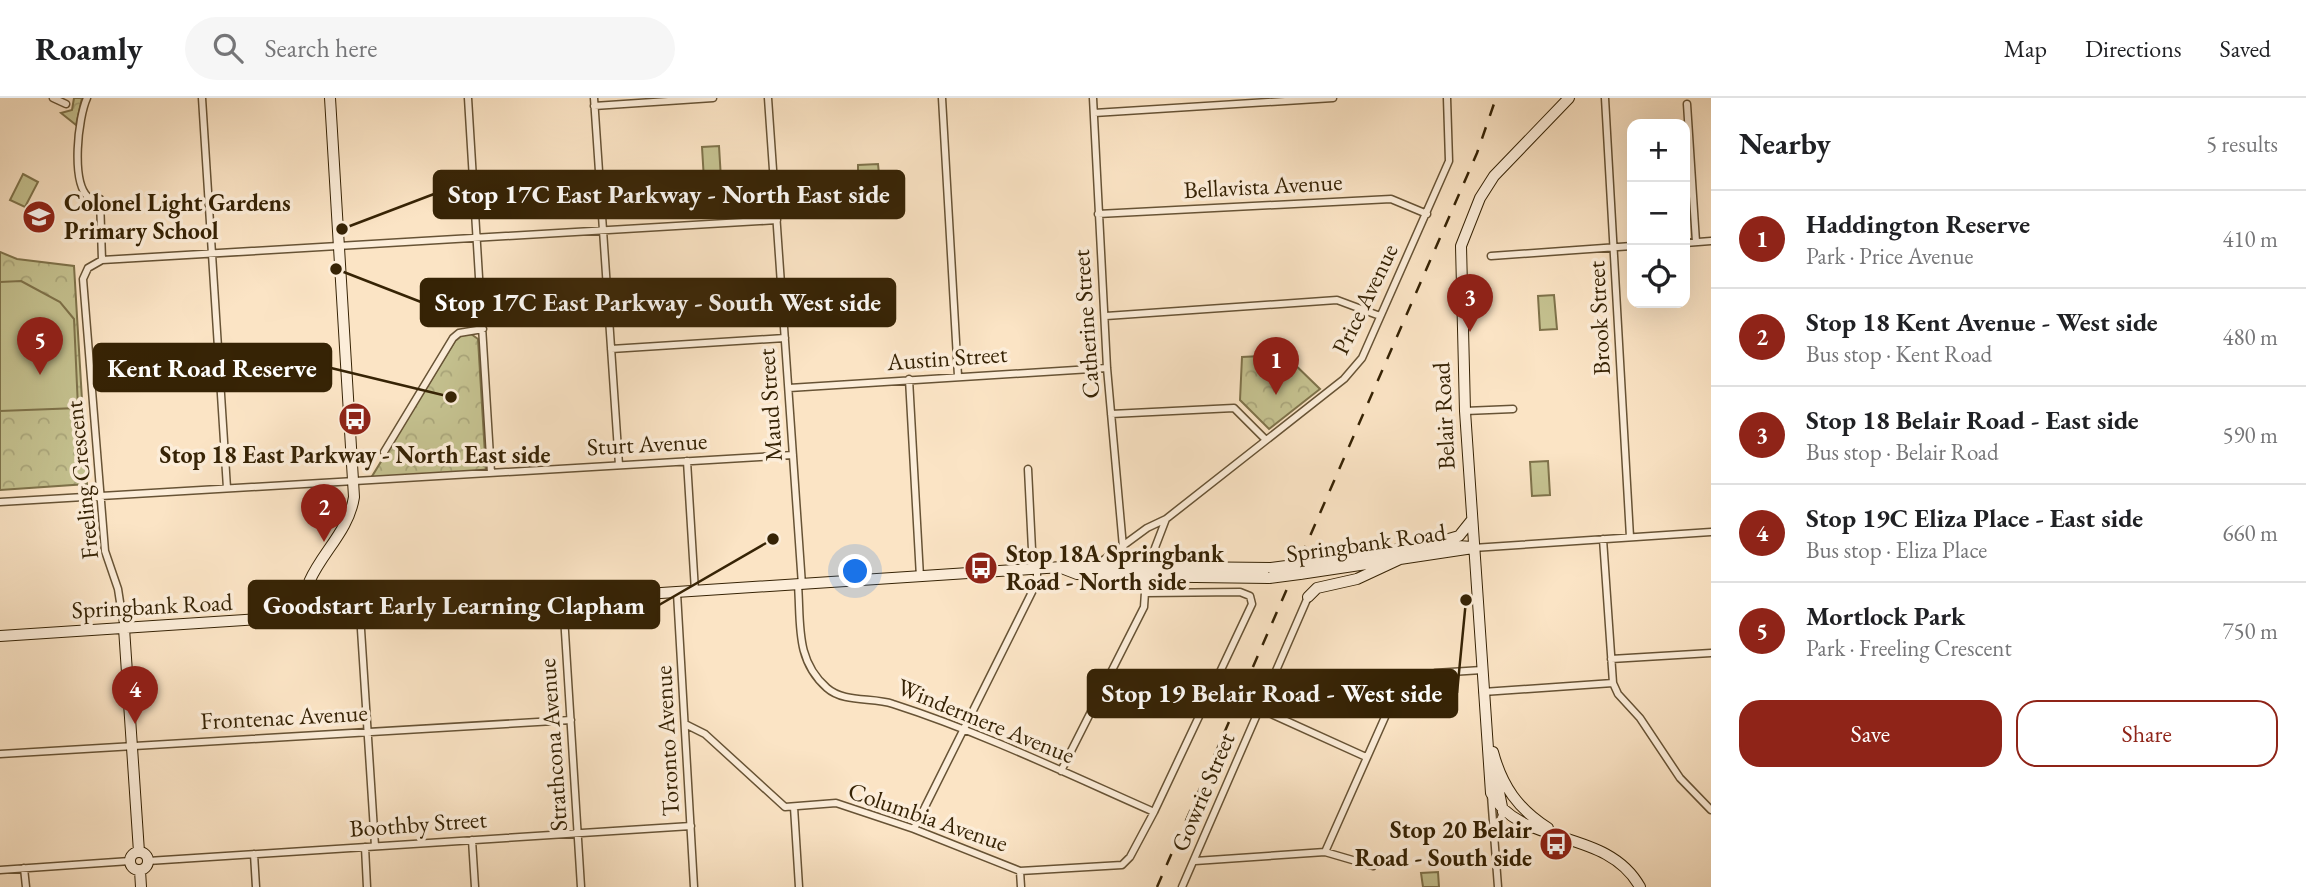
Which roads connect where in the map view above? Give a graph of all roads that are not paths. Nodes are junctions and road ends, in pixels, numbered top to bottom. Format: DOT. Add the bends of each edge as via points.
graph roads {
  1 [pos="53,98"];
  2 [pos="87,98"];
  3 [pos="202,98"];
  4 [pos="330,98"];
  5 [pos="468,98"];
  6 [pos="713,98"];
  7 [pos="768,98"];
  8 [pos="943,98"];
  9 [pos="1093,98"];
  10 [pos="1333,98"];
  11 [pos="1447,98"];
  12 [pos="1569,98"];
  13 [pos="1605,98"];
  14 [pos="594,102"];
  15 [pos="66,104"];
  16 [pos="1687,104"];
  17 [pos="1094,113"];
  18 [pos="1098,214"];
  19 [pos="1427,214"];
  20 [pos="777,220"];
  21 [pos="603,230"];
  22 [pos="477,237"];
  23 [pos="1711,241"];
  24 [pos="1696,242"];
  25 [pos="1690,243"];
  26 [pos="339,245"];
  27 [pos="1627,247"];
  28 [pos="1615,248"];
  29 [pos="211,253"];
  30 [pos="1491,256"];
  31 [pos="102,260"];
  32 [pos="1106,316"];
  33 [pos="1380,316"];
  34 [pos="483,329"];
  35 [pos="785,338"];
  36 [pos="611,349"];
  37 [pos="1107,368"];
  38 [pos="958,376"];
  39 [pos="909,379"];
  40 [pos="789,388"];
  41 [pos="1513,409"];
  42 [pos="1465,411"];
  43 [pos="1111,414"];
  44 [pos="1265,439"];
  45 [pos="384,452"];
  46 [pos="793,455"];
  47 [pos="687,461"];
  48 [pos="619,465"];
  49 [pos="1028,469"];
  50 [pos="491,473"];
  51 [pos="354,481"];
  52 [pos="227,488"];
  53 [pos="100,496"];
  54 [pos="0,502"];
  55 [pos="1166,519"];
  56 [pos="1471,521"];
  57 [pos="1711,532"];
  58 [pos="1630,537"];
  59 [pos="1603,539"];
  60 [pos="1434,544"];
  61 [pos="1123,547"];
  62 [pos="1473,548"];
  63 [pos="1403,557"];
  64 [pos="1096,565"];
  65 [pos="1060,568"];
  66 [pos="1301,569"];
  67 [pos="1035,570"];
  68 [pos="1322,571"];
  69 [pos="1147,572"];
  70 [pos="920,577"];
  71 [pos="1334,583"];
  72 [pos="800,585"];
  73 [pos="695,592"];
  74 [pos="677,593"];
  75 [pos="1146,593"];
  76 [pos="1308,597"];
  77 [pos="563,600"];
  78 [pos="360,614"];
  79 [pos="303,618"];
  80 [pos="124,628"];
  81 [pos="0,636"];
  82 [pos="1711,653"];
  83 [pos="1611,659"];
  84 [pos="1482,670"];
  85 [pos="1613,683"];
  86 [pos="1483,692"];
  87 [pos="1260,709"];
  88 [pos="571,720"];
  89 [pos="685,724"];
  90 [pos="964,728"];
  91 [pos="1486,728"];
  92 [pos="367,732"];
  93 [pos="131,746"];
  94 [pos="0,754"];
  95 [pos="1366,757"];
  96 [pos="1495,762"];
  97 [pos="1061,771"];
  98 [pos="1491,793"];
  99 [pos="794,807"];
  100 [pos="1711,810"];
  101 [pos="1154,812"];
  102 [pos="1503,813"];
  103 [pos="691,826"];
  104 [pos="914,829"];
  105 [pos="1495,833"];
  106 [pos="578,834"];
  107 [pos="1557,834"];
  108 [pos="472,840"];
  109 [pos="375,846"];
  110 [pos="365,847"];
  111 [pos="139,852"];
  112 [pos="1325,852"];
  113 [pos="254,854"];
  114 [pos="130,861"];
  115 [pos="148,861"];
  116 [pos="1195,861"];
  117 [pos="1373,866"];
  118 [pos="24,868"];
  119 [pos="0,870"];
  120 [pos="140,870"];
  121 [pos="1020,871"];
  122 [pos="26,887"];
  123 [pos="141,887"];
  124 [pos="256,887"];
  125 [pos="367,887"];
  126 [pos="475,887"];
  127 [pos="581,887"];
  128 [pos="694,887"];
  129 [pos="799,887"];
  130 [pos="1021,887"];
  131 [pos="1182,887"];
  132 [pos="1498,887"];
  133 [pos="1640,887"];
  1 -- 15 [label="street"];
  2 -- 31 [label="street" via="78,136 80,186 88,197 100,199"];
  3 -- 29 [label="street"];
  4 -- 26 [label="main road"];
  5 -- 22 [label="street"];
  6 -- 14 [label="street"];
  7 -- 20 [label="street, Maud Street"];
  8 -- 38 [label="street"];
  9 -- 17 [label="street, Catherine Street"];
  10 -- 17 [label="street"];
  11 -- 19 [label="street, Price Avenue" via="1448,160"];
  12 -- 42 [label="main road, Belair Road" via="1494,176 1464,233 1459,276"];
  13 -- 28 [label="street, Brook Street"];
  14 -- 21 [label="street"];
  16 -- 24 [label="street"];
  17 -- 18 [label="street, Catherine Street"];
  18 -- 19 [label="street, Bellavista Avenue" via="1391,199"];
  18 -- 32 [label="street, Catherine Street"];
  19 -- 33 [label="street, Price Avenue"];
  20 -- 21 [label="street"];
  20 -- 35 [label="street, Maud Street"];
  21 -- 22 [label="street"];
  21 -- 36 [label="street"];
  22 -- 26 [label="street"];
  22 -- 34 [label="street"];
  23 -- 24 [label="street"];
  24 -- 25 [label="street"];
  26 -- 29 [label="street"];
  26 -- 51 [label="main road"];
  27 -- 28 [label="street"];
  28 -- 30 [label="street"];
  28 -- 58 [label="street, Brook Street"];
  29 -- 31 [label="street"];
  29 -- 52 [label="street"];
  31 -- 53 [label="street, Freeling Crescent" via="88,268 83,279"];
  32 -- 33 [label="street" via="1337,300"];
  32 -- 37 [label="street, Catherine Street"];
  33 -- 44 [label="street, Price Avenue" via="1353,370"];
  34 -- 45 [label="street" via="453,338"];
  34 -- 50 [label="street"];
  35 -- 36 [label="street"];
  35 -- 40 [label="street, Maud Street"];
  36 -- 48 [label="street"];
  37 -- 38 [label="street, Austin Street"];
  37 -- 43 [label="street, Catherine Street"];
  38 -- 39 [label="street, Austin Street"];
  39 -- 40 [label="street, Austin Street"];
  39 -- 70 [label="street"];
  40 -- 46 [label="street, Maud Street"];
  41 -- 42 [label="street"];
  42 -- 56 [label="main road, Belair Road"];
  43 -- 44 [label="street" via="1234,408"];
  43 -- 61 [label="street, Catherine Street"];
  44 -- 55 [label="street, Price Avenue"];
  46 -- 47 [label="street, Sturt Avenue"];
  46 -- 72 [label="street, Maud Street"];
  47 -- 48 [label="street, Sturt Avenue"];
  47 -- 73 [label="street"];
  48 -- 50 [label="street, Sturt Avenue"];
  49 -- 67 [label="street"];
  50 -- 51 [label="street, Sturt Avenue"];
  51 -- 52 [label="street, Sturt Avenue"];
  51 -- 79 [label="main road" via="352,509 303,592"];
  52 -- 53 [label="street, Sturt Avenue"];
  53 -- 54 [label="street, Sturt Avenue"];
  53 -- 80 [label="street, Freeling Crescent" via="105,551 118,589"];
  55 -- 61 [label="street, Price Avenue"];
  55 -- 69 [label="street, Price Avenue"];
  56 -- 60 [label="main road" via="1459,536"];
  56 -- 62 [label="main road, Belair Road"];
  57 -- 58 [label="street"];
  58 -- 59 [label="street"];
  59 -- 62 [label="street"];
  59 -- 83 [label="street"];
  60 -- 62 [label="main road, Springbank Road"];
  60 -- 66 [label="main road, Springbank Road"];
  61 -- 64 [label="street, Price Avenue"];
  62 -- 63 [label="main road, Springbank Road"];
  62 -- 84 [label="main road, Belair Road"];
  63 -- 68 [label="main road, Springbank Road"];
  63 -- 71 [label="main road" via="1385,569"];
  64 -- 65 [label="main road, Springbank Road"];
  64 -- 69 [label="main road, Springbank Road"];
  65 -- 67 [label="main road, Springbank Road"];
  65 -- 69 [label="main road, Springbank Road" via="1077,574"];
  66 -- 68 [label="main road, Springbank Road"];
  66 -- 69 [label="main road, Springbank Road, bridge"];
  67 -- 70 [label="main road, Springbank Road"];
  67 -- 90 [label="street" via="1037,584"];
  68 -- 71 [label="main road"];
  69 -- 75 [label="street"];
  70 -- 72 [label="main road, Springbank Road"];
  71 -- 76 [label="main road" via="1317,588"];
  72 -- 73 [label="main road, Springbank Road"];
  72 -- 90 [label="street, Windermere Avenue" via="804,659 828,689 847,697 881,700"];
  73 -- 74 [label="main road, Springbank Road"];
  74 -- 77 [label="main road, Springbank Road"];
  74 -- 89 [label="street, Toronto Avenue"];
  75 -- 97 [label="street" via="1144,607"];
  75 -- 101 [label="street" via="1240,592 1250,596 1252,604"];
  76 -- 87 [label="street, Gowrie Street"];
  77 -- 78 [label="main road, Springbank Road"];
  77 -- 88 [label="street, Strathcona Avenue"];
  78 -- 79 [label="main road, Springbank Road"];
  78 -- 92 [label="street"];
  79 -- 80 [label="main road, Springbank Road"];
  80 -- 81 [label="main road, Springbank Road"];
  80 -- 93 [label="main road"];
  82 -- 83 [label="street"];
  83 -- 85 [label="street"];
  84 -- 86 [label="main road, Belair Road"];
  84 -- 95 [label="street" via="1435,673 1397,690"];
  85 -- 86 [label="street"];
  85 -- 100 [label="street" via="1680,778"];
  86 -- 91 [label="main road, Belair Road"];
  87 -- 95 [label="street"];
  87 -- 116 [label="street, Gowrie Street"];
  88 -- 92 [label="street, Frontenac Avenue"];
  88 -- 106 [label="street, Strathcona Avenue"];
  89 -- 99 [label="street" via="705,734 785,807"];
  89 -- 103 [label="street, Toronto Avenue"];
  90 -- 97 [label="street, Windermere Avenue"];
  90 -- 104 [label="street"];
  91 -- 96 [label="main road, Belair Road"];
  91 -- 98 [label="main road, Belair Road"];
  92 -- 93 [label="street, Frontenac Avenue"];
  92 -- 109 [label="street"];
  93 -- 94 [label="street, Frontenac Avenue"];
  93 -- 111 [label="main road"];
  95 -- 112 [label="street"];
  96 -- 102 [label="main road"];
  96 -- 107 [label="main road, Belair Road" via="1515,801"];
  97 -- 101 [label="street, Windermere Avenue"];
  98 -- 102 [label="main road, Belair Road"];
  98 -- 105 [label="street"];
  99 -- 104 [label="street, Columbia Avenue" via="836,803"];
  99 -- 129 [label="street"];
  101 -- 121 [label="street" via="1122,864"];
  102 -- 105 [label="street"];
  102 -- 107 [label="main road, Belair Road"];
  103 -- 106 [label="street, Boothby Street"];
  103 -- 128 [label="street, Toronto Avenue"];
  104 -- 121 [label="street, Columbia Avenue"];
  105 -- 132 [label="street"];
  106 -- 108 [label="street, Boothby Street"];
  106 -- 127 [label="street, Strathcona Avenue"];
  107 -- 133 [label="main road, Belair Road" via="1609,856 1632,874"];
  108 -- 109 [label="street, Boothby Street"];
  108 -- 126 [label="street"];
  109 -- 110 [label="street, Boothby Street"];
  110 -- 113 [label="street, Boothby Street"];
  110 -- 125 [label="street"];
  111 -- 114 [label="main road"];
  111 -- 115 [label="main road"];
  112 -- 116 [label="street"];
  112 -- 117 [label="street"];
  113 -- 115 [label="street, Boothby Street"];
  113 -- 124 [label="street"];
  114 -- 118 [label="street"];
  114 -- 120 [label="main road"];
  115 -- 120 [label="main road"];
  116 -- 131 [label="street, Gowrie Street"];
  118 -- 119 [label="street"];
  118 -- 122 [label="street"];
  120 -- 123 [label="main road"];
  121 -- 130 [label="street"];
}
